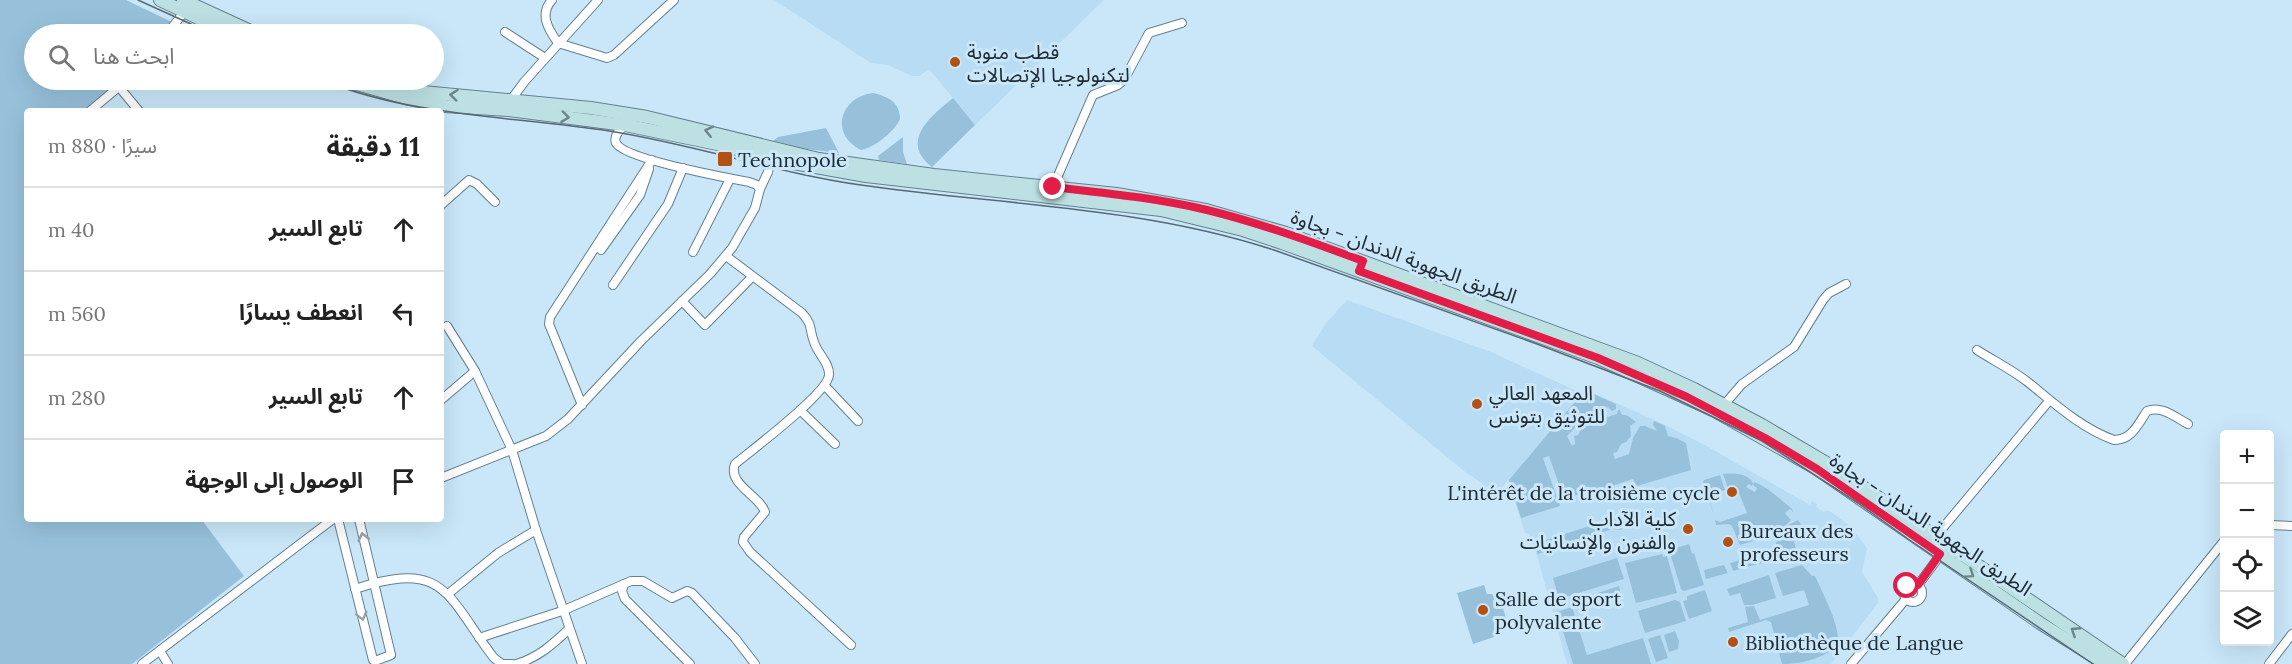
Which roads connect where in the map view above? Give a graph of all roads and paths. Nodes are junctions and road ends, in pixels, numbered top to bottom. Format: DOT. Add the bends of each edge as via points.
graph roads {
  1 [pos="160,0"];
  2 [pos="552,0"];
  3 [pos="598,0"];
  4 [pos="674,0"];
  5 [pos="184,6"];
  6 [pos="1182,23"];
  7 [pos="173,24"];
  8 [pos="215,24"];
  9 [pos="231,24"];
  10 [pos="505,32"];
  11 [pos="558,43"];
  12 [pos="545,58"];
  13 [pos="115,90"];
  14 [pos="122,90"];
  15 [pos="378,90"];
  16 [pos="415,90"];
  17 [pos="510,101"];
  18 [pos="94,108"];
  19 [pos="136,108"];
  20 [pos="647,117"];
  21 [pos="625,125"];
  22 [pos="773,153"];
  23 [pos="650,162"];
  24 [pos="683,168"];
  25 [pos="730,179"];
  26 [pos="1053,187"];
  27 [pos="760,189"];
  28 [pos="444,202"];
  29 [pos="495,202"];
  30 [pos="601,250"];
  31 [pos="693,252"];
  32 [pos="726,256"];
  33 [pos="1361,266"];
  34 [pos="752,277"];
  35 [pos="1846,284"];
  36 [pos="613,285"];
  37 [pos="682,302"];
  38 [pos="447,326"];
  39 [pos="1977,350"];
  40 [pos="475,371"];
  41 [pos="825,386"];
  42 [pos="444,397"];
  43 [pos="2049,401"];
  44 [pos="582,405"];
  45 [pos="1724,405"];
  46 [pos="800,410"];
  47 [pos="858,421"];
  48 [pos="2188,424"];
  49 [pos="835,444"];
  50 [pos="512,450"];
  51 [pos="444,477"];
  52 [pos="329,522"];
  53 [pos="339,522"];
  54 [pos="360,522"];
  55 [pos="2274,525"];
  56 [pos="2292,526"];
  57 [pos="536,530"];
  58 [pos="1936,536"];
  59 [pos="2220,547"];
  60 [pos="1944,550"];
  61 [pos="373,583"];
  62 [pos="624,584"];
  63 [pos="1918,585"];
  64 [pos="355,589"];
  65 [pos="448,594"];
  66 [pos="1906,599"];
  67 [pos="562,611"];
  68 [pos="2034,611"];
  69 [pos="569,629"];
  70 [pos="2292,634"];
  71 [pos="479,638"];
  72 [pos="851,645"];
  73 [pos="160,651"];
  74 [pos="142,664"];
  75 [pos="168,664"];
  76 [pos="512,664"];
  77 [pos="516,664"];
  78 [pos="582,664"];
  79 [pos="690,664"];
  80 [pos="755,664"];
  81 [pos="1851,664"];
  82 [pos="2106,664"];
  83 [pos="2124,664"];
  84 [pos="2269,664"];
  1 -- 5 [label="main road"];
  2 -- 11 [label="street" via="545,16"];
  3 -- 11 [label="street"];
  4 -- 11 [label="street" via="610,57"];
  5 -- 7 [label="street"];
  5 -- 8 [label="main road"];
  5 -- 9 [label="main road"];
  6 -- 26 [label="street" via="1149,33 1124,80 1093,95"];
  10 -- 12 [label="street"];
  11 -- 12 [label="street"];
  12 -- 17 [label="street"];
  13 -- 18 [label="street"];
  14 -- 19 [label="street"];
  15 -- 21 [label="main road, الطريق الجهوية الدندان - بجاوة, one-way" via="446,106"];
  17 -- 16 [label="main road, الطريق الجهوية الدندان - بجاوة, one-way"];
  17 -- 20 [label="main road, الطريق الجهوية الدندان - بجاوة"];
  20 -- 21 [label="street"];
  22 -- 20 [label="main road, الطريق الجهوية الدندان - بجاوة, one-way"];
  21 -- 22 [label="main road, الطريق الجهوية الدندان - بجاوة"];
  21 -- 23 [label="street" via="616,134 617,144"];
  22 -- 26 [label="main road, الطريق الجهوية الدندان - بجاوة"];
  22 -- 27 [label="street"];
  22 -- 33 [label="main road, الطريق الجهوية الدندان - بجاوة" via="866,176 1161,210"];
  23 -- 24 [label="street"];
  23 -- 30 [label="street" via="639,195"];
  23 -- 44 [label="street" via="550,317 549,324"];
  24 -- 25 [label="street"];
  24 -- 36 [label="street" via="668,204"];
  25 -- 27 [label="street"];
  25 -- 31 [label="street"];
  26 -- 33 [label="main road, الطريق الجهوية الدندان - بجاوة" via="1206,210 1286,233"];
  27 -- 32 [label="street" via="755,208"];
  28 -- 29 [label="street" via="471,180"];
  32 -- 34 [label="street"];
  32 -- 37 [label="street"];
  33 -- 45 [label="main road, الطريق الجهوية الدندان - بجاوة" via="1608,351"];
  33 -- 60 [label="main road, الطريق الجهوية الدندان - بجاوة" via="1581,351 1687,397 1765,438"];
  34 -- 37 [label="street" via="705,325"];
  34 -- 41 [label="street" via="810,321 812,339 828,368"];
  35 -- 45 [label="street" via="1823,300 1794,347 1742,384"];
  37 -- 44 [label="street"];
  38 -- 40 [label="street"];
  39 -- 43 [label="street" via="2020,376"];
  40 -- 42 [label="street"];
  40 -- 50 [label="street"];
  41 -- 46 [label="street"];
  41 -- 47 [label="street"];
  43 -- 48 [label="street" via="2114,441 2130,435 2151,409 2163,410"];
  43 -- 58 [label="street"];
  44 -- 50 [label="street" via="546,436"];
  45 -- 58 [label="main road, الطريق الجهوية الدندان - بجاوة" via="1817,456"];
  46 -- 49 [label="street"];
  46 -- 72 [label="street" via="733,468 739,483 765,512 743,542"];
  50 -- 51 [label="street"];
  50 -- 57 [label="street"];
  52 -- 73 [label="street"];
  53 -- 64 [label="street"];
  61 -- 54 [label="street, one-way"];
  55 -- 56 [label="street"];
  57 -- 65 [label="street" via="498,553"];
  57 -- 67 [label="street"];
  58 -- 60 [label="main road, الطريق الجهوية الدندان - بجاوة"];
  59 -- 83 [label="street"];
  60 -- 63 [label="street"];
  60 -- 68 [label="main road, الطريق الجهوية الدندان - بجاوة"];
  61 -- 64 [label="street"];
  64 -- 61 [label="street, one-way" via="374,661 390,656"];
  61 -- 65 [label="street" via="396,578 420,579"];
  62 -- 67 [label="street"];
  62 -- 79 [label="street" via="625,599"];
  62 -- 80 [label="street" via="644,581 672,598 682,592 692,593"];
  63 -- 66 [label="street" via="1905,588"];
  63 -- 66 [label="street" via="1922,593 1919,600"];
  65 -- 71 [label="street"];
  66 -- 81 [label="street"];
  67 -- 69 [label="street"];
  67 -- 71 [label="street"];
  68 -- 82 [label="main road, الطريق الجهوية الدندان - بجاوة"];
  83 -- 68 [label="main road, الطريق الجهوية الدندان - بجاوة, one-way"];
  69 -- 77 [label="street" via="540,654"];
  69 -- 78 [label="street"];
  70 -- 84 [label="street"];
  71 -- 76 [label="street" via="494,658 502,664"];
  73 -- 74 [label="street"];
  73 -- 75 [label="street"];
}
